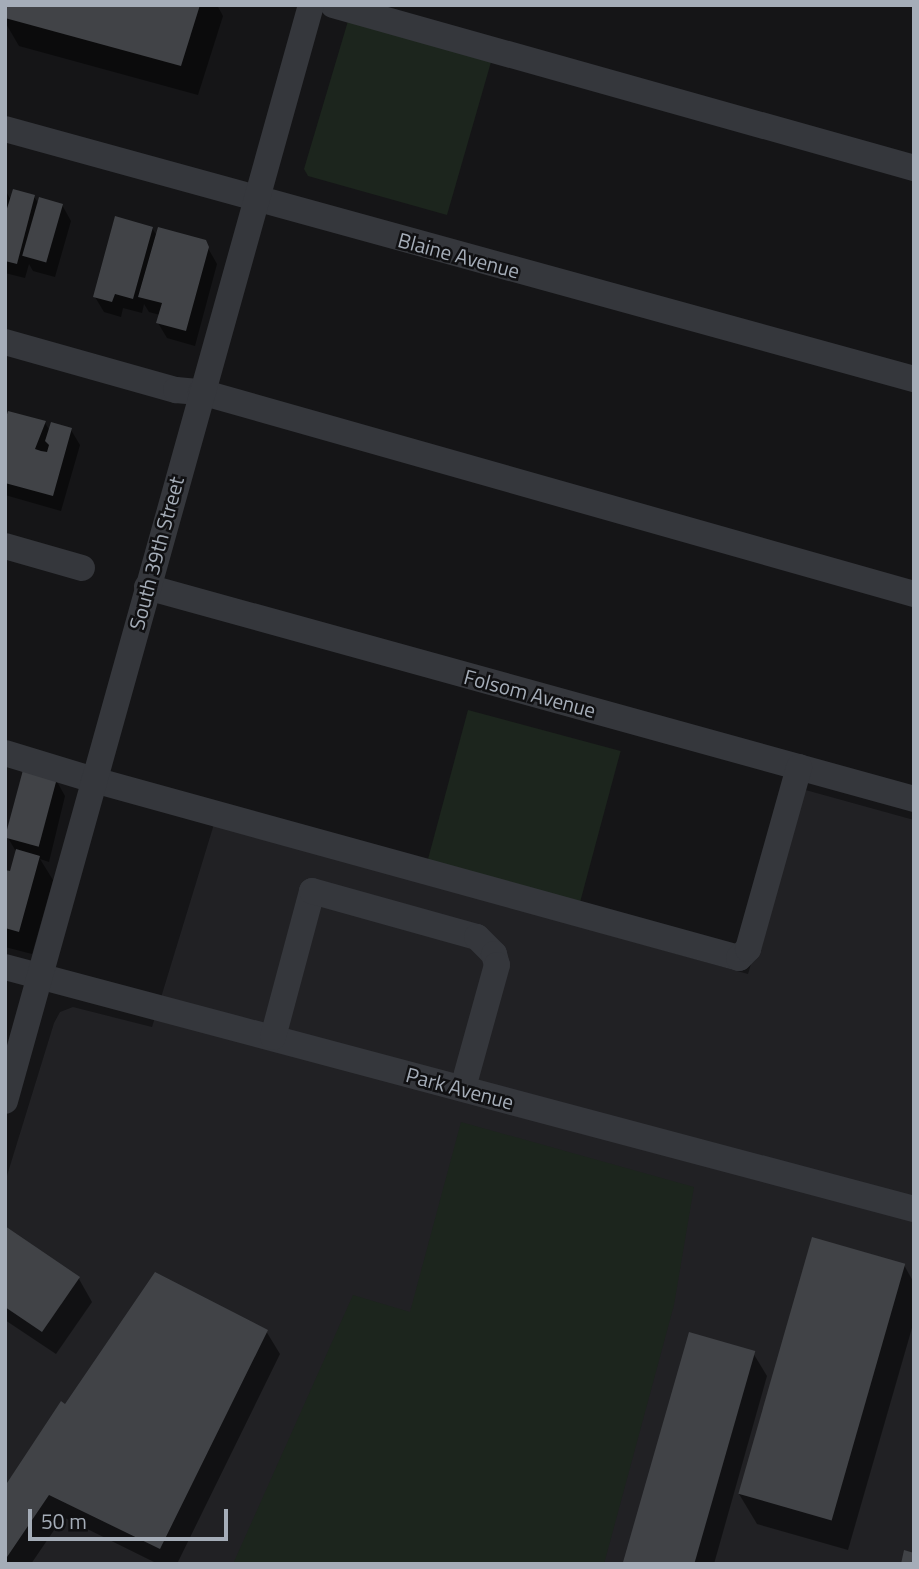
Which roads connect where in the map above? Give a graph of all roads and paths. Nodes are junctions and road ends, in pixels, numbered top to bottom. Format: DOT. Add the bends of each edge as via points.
graph roads {
  1 [pos="311,5"];
  2 [pos="333,5"];
  3 [pos="5,129"];
  4 [pos="914,168"];
  5 [pos="257,200"];
  6 [pos="5,341"];
  7 [pos="914,379"];
  8 [pos="201,393"];
  9 [pos="5,546"];
  10 [pos="82,568"];
  11 [pos="147,587"];
  12 [pos="914,594"];
  13 [pos="5,753"];
  14 [pos="799,767"];
  15 [pos="94,780"];
  16 [pos="914,799"];
  17 [pos="5,967"];
  18 [pos="40,975"];
  19 [pos="272,1037"];
  20 [pos="463,1088"];
  21 [pos="5,1101"];
  22 [pos="914,1209"];
  1 -- 5 [label="street, South 39th Street"];
  2 -- 4 [label="street"];
  3 -- 5 [label="street, Blaine Avenue"];
  5 -- 7 [label="street, Blaine Avenue"];
  5 -- 8 [label="street, South 39th Street"];
  6 -- 8 [label="street" via="176,390"];
  8 -- 11 [label="street, South 39th Street"];
  8 -- 12 [label="street"];
  9 -- 10 [label="street"];
  11 -- 14 [label="street, Folsom Avenue"];
  11 -- 15 [label="street, South 39th Street"];
  13 -- 15 [label="street"];
  14 -- 15 [label="street" via="748,949 739,958"];
  14 -- 16 [label="street, Folsom Avenue"];
  15 -- 18 [label="street, South 39th Street"];
  17 -- 18 [label="street, Park Avenue"];
  18 -- 19 [label="street, Park Avenue"];
  18 -- 21 [label="street, South 39th Street"];
  19 -- 20 [label="street, Park Avenue"];
  19 -- 20 [label="street" via="312,891 477,937 494,954 498,965"];
  20 -- 22 [label="street, Park Avenue"];
}
